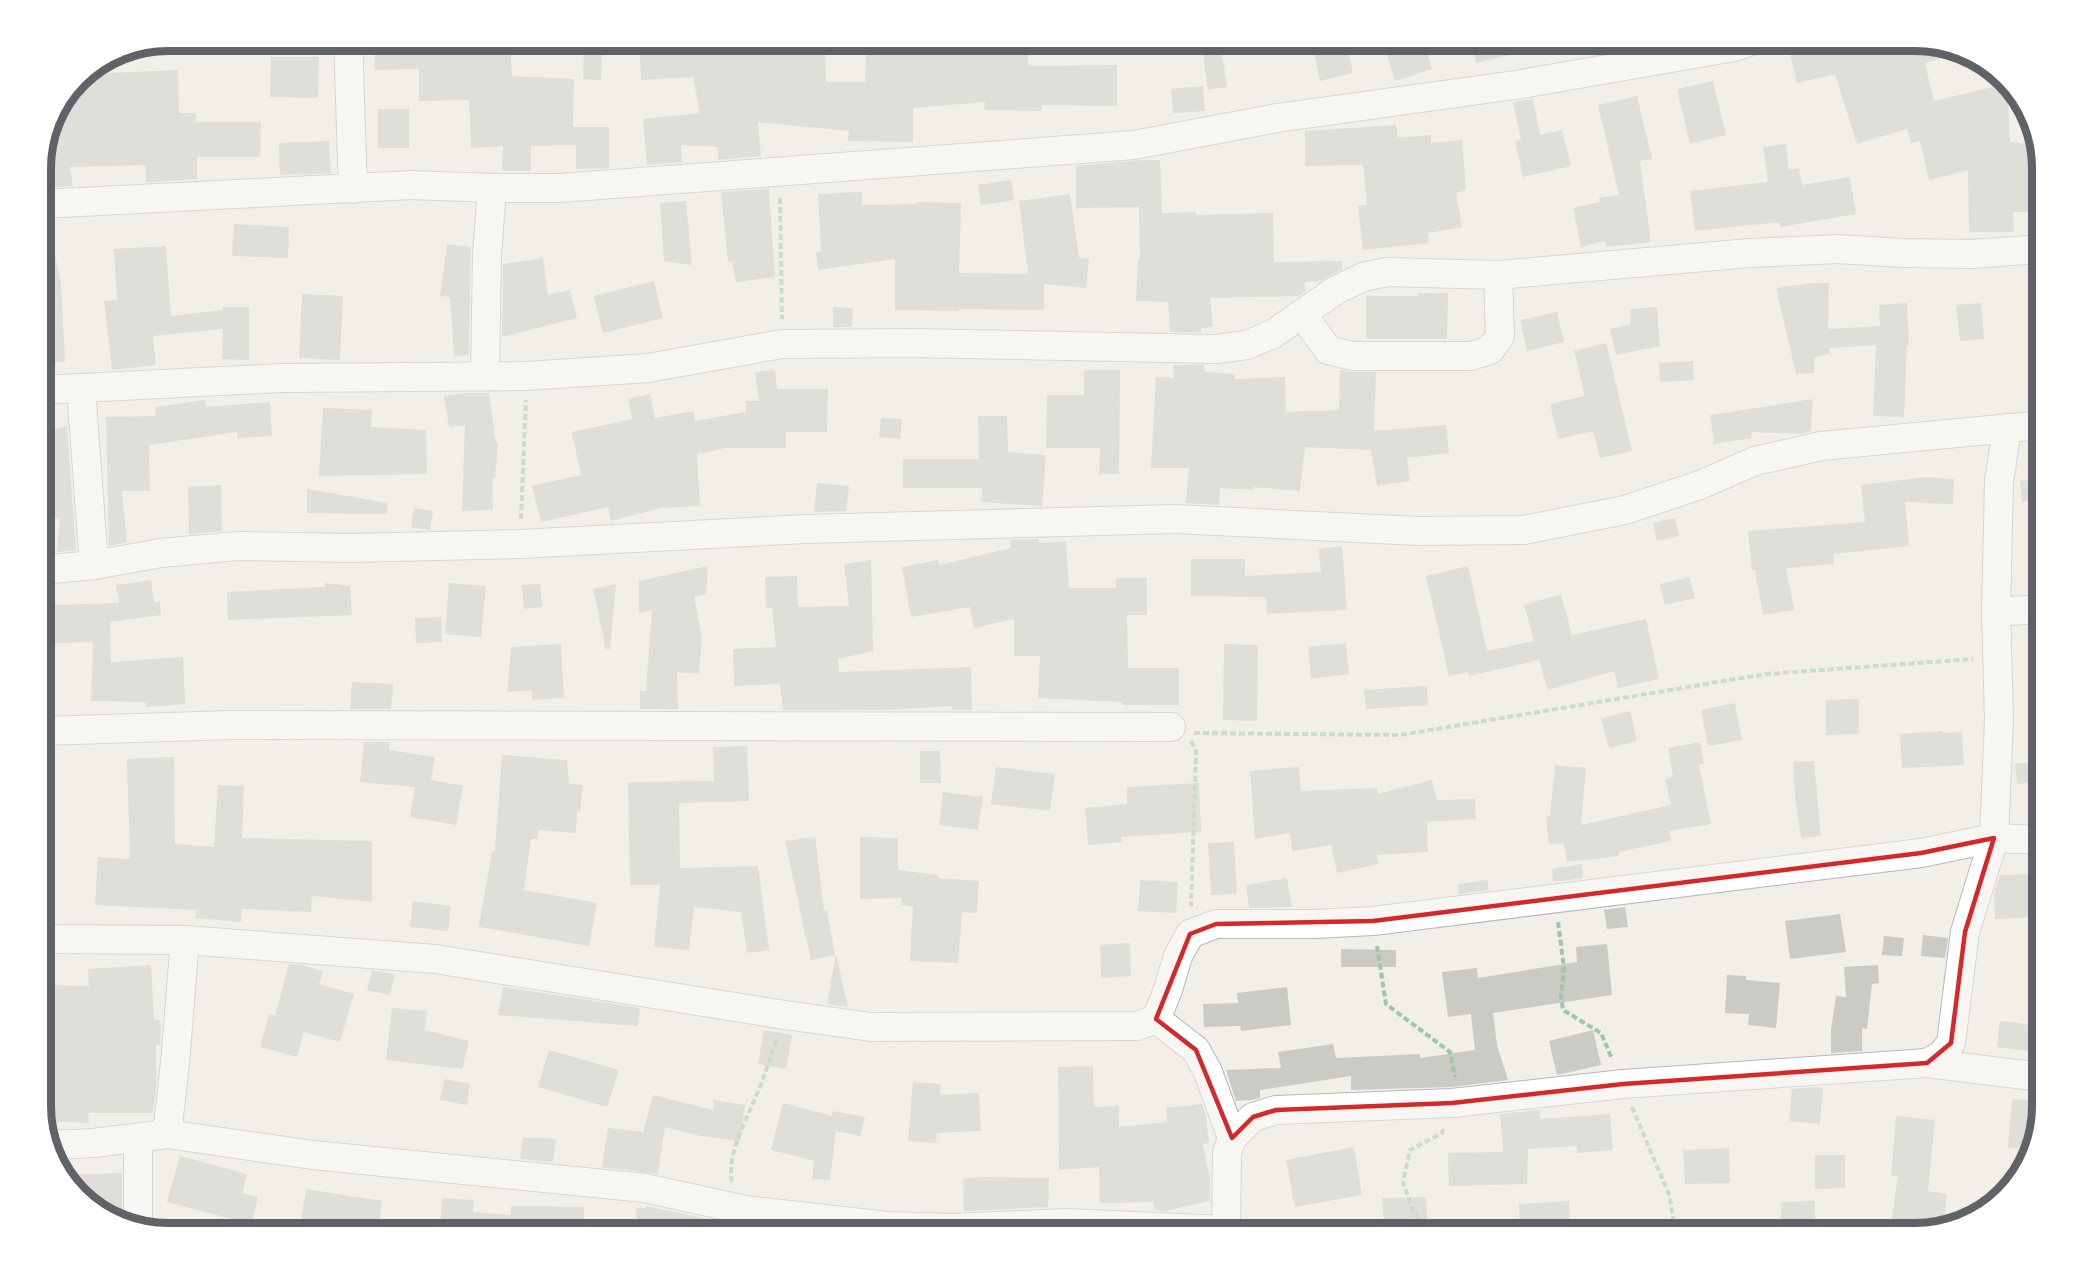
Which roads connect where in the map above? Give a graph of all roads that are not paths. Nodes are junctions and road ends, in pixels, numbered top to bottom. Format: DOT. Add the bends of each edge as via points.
graph roads {
  1 [pos="348,51"];
  2 [pos="1706,51"];
  3 [pos="492,188"];
  4 [pos="352,189"];
  5 [pos="51,204"];
  6 [pos="2032,250"];
  7 [pos="1498,275"];
  8 [pos="1302,314"];
  9 [pos="485,376"];
  10 [pos="81,388"];
  11 [pos="51,390"];
  12 [pos="2032,426"];
  13 [pos="2007,428"];
  14 [pos="94,565"];
  15 [pos="51,569"];
  16 [pos="2032,610"];
  17 [pos="1996,612"];
  18 [pos="1171,727"];
  19 [pos="51,731"];
  20 [pos="1994,838"];
  21 [pos="2032,840"];
  22 [pos="51,939"];
  23 [pos="185,940"];
  24 [pos="1156,1019"];
  25 [pos="1927,1062"];
  26 [pos="2032,1076"];
  27 [pos="167,1134"];
  28 [pos="138,1138"];
  29 [pos="1232,1138"];
  30 [pos="57,1144"];
  31 [pos="138,1219"];
  32 [pos="860,1223"];
  33 [pos="1226,1223"];
  1 -- 4 [label="street"];
  2 -- 3 [label="street" via="1515,85 1277,118 1134,145 560,188"];
  3 -- 4 [label="street" via="411,185"];
  3 -- 9 [label="street"];
  4 -- 5 [label="street"];
  6 -- 7 [label="street" via="1972,254 1837,249"];
  7 -- 8 [label="street" via="1375,274 1336,290"];
  7 -- 8 [label="street" via="1500,336 1490,350 1471,356 1352,356 1328,350"];
  8 -- 9 [label="street" via="1273,334 1247,345 1216,350 782,344 648,368"];
  9 -- 10 [label="street" via="282,378"];
  10 -- 11 [label="street"];
  10 -- 14 [label="street"];
  12 -- 13 [label="street"];
  13 -- 14 [label="street" via="1821,446 1755,461 1700,485 1625,510 1524,530 1418,531 1175,519 806,529 520,544 238,546 161,553"];
  13 -- 17 [label="street" via="1999,482"];
  14 -- 15 [label="street"];
  16 -- 17 [label="street"];
  17 -- 20 [label="street" via="1999,720"];
  18 -- 19 [label="street" via="232,725"];
  20 -- 21 [label="street"];
  20 -- 24 [label="street" via="1921,853 1373,921 1216,924 1190,934"];
  20 -- 25 [label="street" via="1965,932 1951,1043 1941,1055"];
  22 -- 23 [label="street"];
  23 -- 24 [label="street" via="435,959 871,1027 1137,1026"];
  23 -- 27 [label="street"];
  24 -- 29 [label="street" via="1196,1050"];
  25 -- 26 [label="street"];
  25 -- 29 [label="street" via="1623,1084 1452,1103 1276,1110 1253,1117"];
  27 -- 28 [label="street"];
  27 -- 32 [label="street" via="314,1155 645,1188 745,1210"];
  28 -- 30 [label="street"];
  28 -- 31 [label="street"];
  29 -- 33 [label="street" via="1227,1153"];
}
